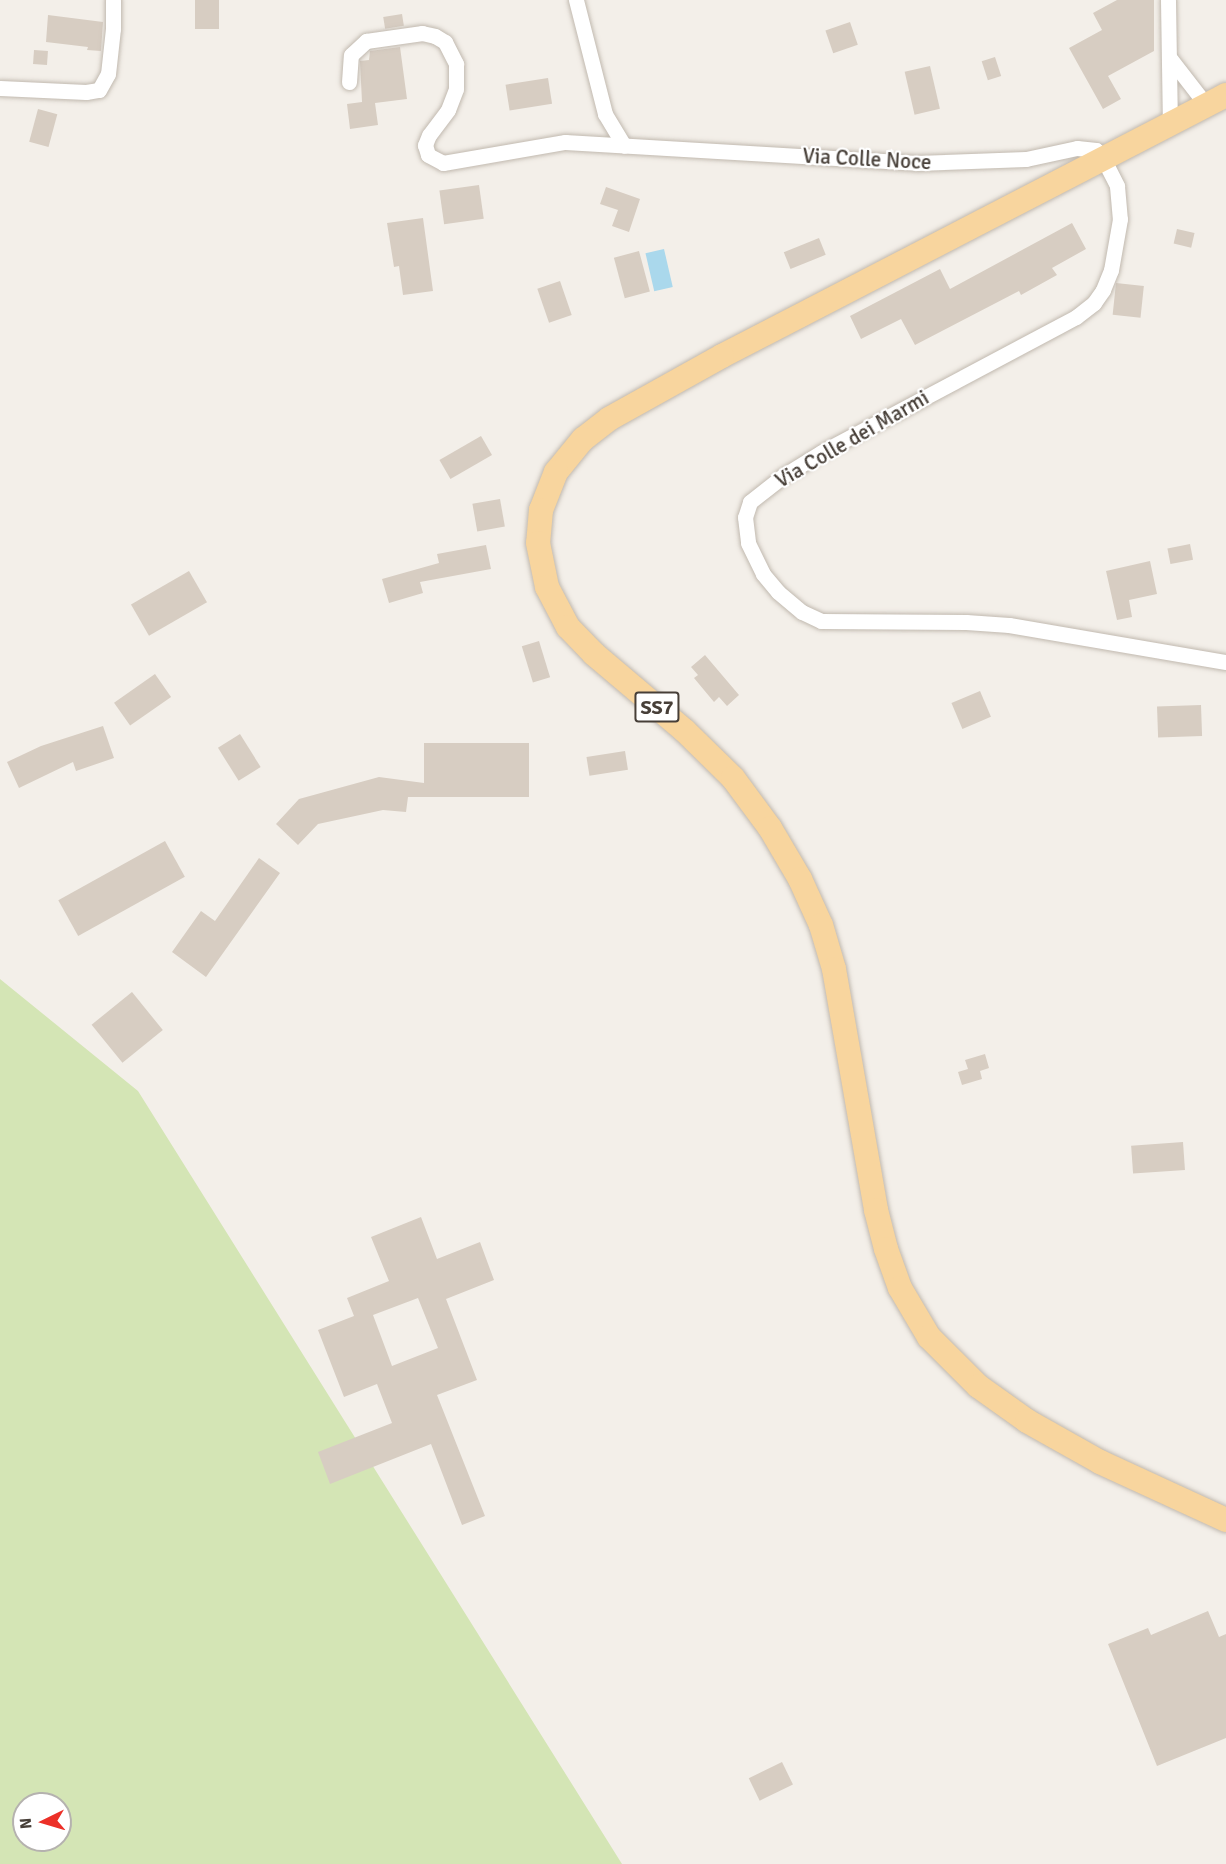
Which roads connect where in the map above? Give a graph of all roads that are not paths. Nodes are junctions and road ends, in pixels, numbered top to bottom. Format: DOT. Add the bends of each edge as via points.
graph roads {
  1 [pos="113,0"];
  2 [pos="576,0"];
  3 [pos="1168,0"];
  4 [pos="1169,57"];
  5 [pos="349,82"];
  6 [pos="0,88"];
  7 [pos="1217,100"];
  8 [pos="1170,126"];
  9 [pos="624,146"];
  10 [pos="1104,160"];
  11 [pos="1226,662"];
  12 [pos="1226,1520"];
  1 -- 6 [label="street" via="108,74 99,90"];
  2 -- 9 [label="street" via="605,114"];
  3 -- 4 [label="street"];
  4 -- 7 [label="street"];
  4 -- 8 [label="street"];
  5 -- 9 [label="street, Via Colle Noce" via="349,62 360,44 405,33 429,33 450,48 457,73 452,102 426,140 425,150 432,159 458,162 565,142"];
  7 -- 8 [label="main road, SS7"];
  8 -- 10 [label="main road, SS7"];
  9 -- 10 [label="street, Via Colle Noce" via="916,163 1026,159 1084,147 1096,150"];
  10 -- 11 [label="street, Via Colle dei Marmi" via="1116,186 1120,219 1111,270 1094,303 1076,317 799,466 750,502 744,517 746,535 755,560 772,586 797,609 821,621 1009,625"];
  10 -- 12 [label="main road, SS7" via="722,356 609,419 575,447 552,480 540,519 539,551 547,587 568,627 733,778 770,828 800,879 824,934 839,990 884,1242 896,1280 923,1329 960,1370 1027,1421 1100,1462"];
}
